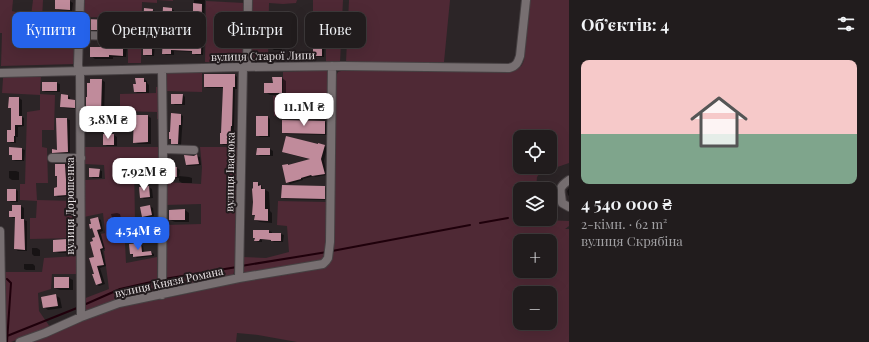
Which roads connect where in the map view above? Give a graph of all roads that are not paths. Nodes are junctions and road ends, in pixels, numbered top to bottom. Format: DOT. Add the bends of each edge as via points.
graph roads {
  1 [pos="80,0"];
  2 [pos="248,0"];
  3 [pos="526,0"];
  4 [pos="80,12"];
  5 [pos="79,48"];
  6 [pos="332,66"];
  7 [pos="245,67"];
  8 [pos="162,70"];
  9 [pos="80,71"];
  10 [pos="0,73"];
  11 [pos="163,149"];
  12 [pos="194,150"];
  13 [pos="52,158"];
  14 [pos="81,158"];
  15 [pos="569,180"];
  16 [pos="569,207"];
  17 [pos="0,231"];
  18 [pos="239,271"];
  19 [pos="162,295"];
  20 [pos="81,317"];
  21 [pos="2,342"];
  22 [pos="20,342"];
  1 -- 4 [label="street, вулиця Дорошенка"];
  2 -- 7 [label="street, вулиця Івасюка"];
  3 -- 6 [label="street, вулиця Старої Липи" via="520,56 516,65 509,68"];
  5 -- 9 [label="street, вулиця Дорошенка"];
  6 -- 7 [label="street, вулиця Старої Липи"];
  6 -- 18 [label="street, вулиця Князя Романа" via="328,258 315,266"];
  7 -- 8 [label="street, вулиця Старої Липи"];
  7 -- 18 [label="street, вулиця Івасюка"];
  8 -- 9 [label="street, вулиця Старої Липи"];
  8 -- 11 [label="street"];
  9 -- 10 [label="street, вулиця Старої Липи"];
  9 -- 14 [label="street, вулиця Дорошенка"];
  11 -- 12 [label="street"];
  11 -- 19 [label="street"];
  13 -- 14 [label="street"];
  14 -- 20 [label="street, вулиця Дорошенка"];
  15 -- 16 [label="street" via="561,188 562,203"];
  17 -- 21 [label="street"];
  18 -- 19 [label="street, вулиця Князя Романа"];
  19 -- 20 [label="street, вулиця Князя Романа" via="119,304"];
  20 -- 22 [label="street, вулиця Князя Романа"];
}
